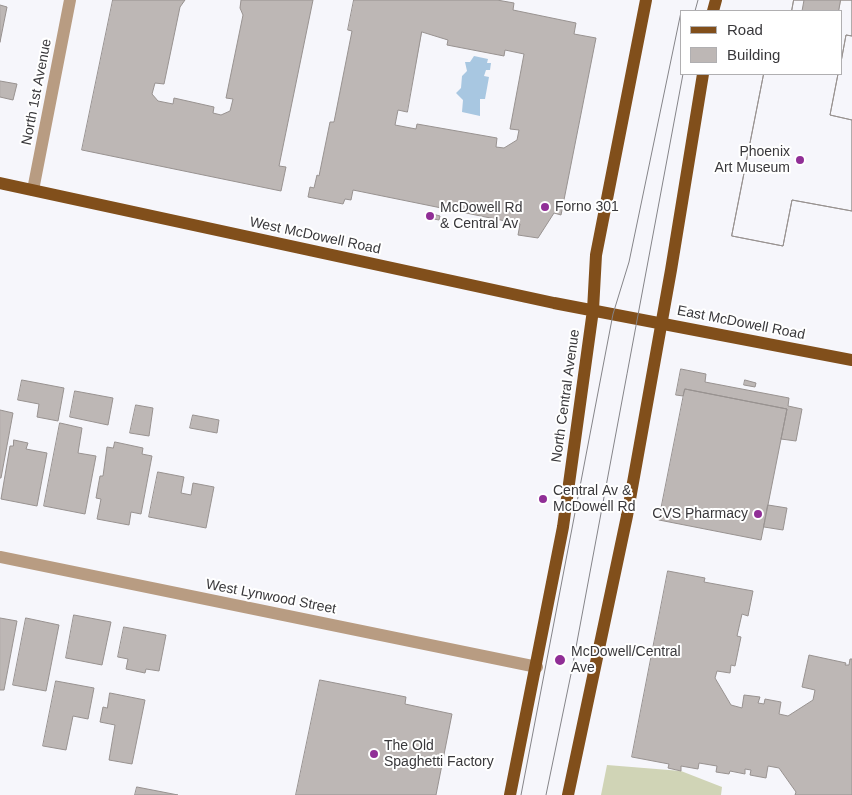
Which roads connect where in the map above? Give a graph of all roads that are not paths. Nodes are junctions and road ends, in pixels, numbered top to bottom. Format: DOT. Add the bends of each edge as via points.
graph roads {
  1 [pos="70,0"];
  2 [pos="646,0"];
  3 [pos="703,75"];
  4 [pos="0,183"];
  5 [pos="33,190"];
  6 [pos="593,310"];
  7 [pos="625,316"];
  8 [pos="660,323"];
  9 [pos="852,360"];
  10 [pos="0,557"];
  11 [pos="537,667"];
  12 [pos="510,795"];
  13 [pos="568,795"];
  1 -- 5 [label="street, North 1st Avenue"];
  2 -- 6 [label="main road, North Central Avenue" via="596,255"];
  3 -- 8 [label="main road"];
  4 -- 5 [label="main road, West McDowell Road"];
  5 -- 6 [label="main road, West McDowell Road"];
  6 -- 7 [label="main road, West McDowell Road"];
  6 -- 11 [label="main road, North Central Avenue" via="566,506"];
  7 -- 8 [label="main road, East McDowell Road"];
  8 -- 9 [label="main road, East McDowell Road"];
  8 -- 13 [label="main road" via="621,547"];
  10 -- 11 [label="street, West Lynwood Street"];
  11 -- 12 [label="main road, North Central Avenue"];
}
